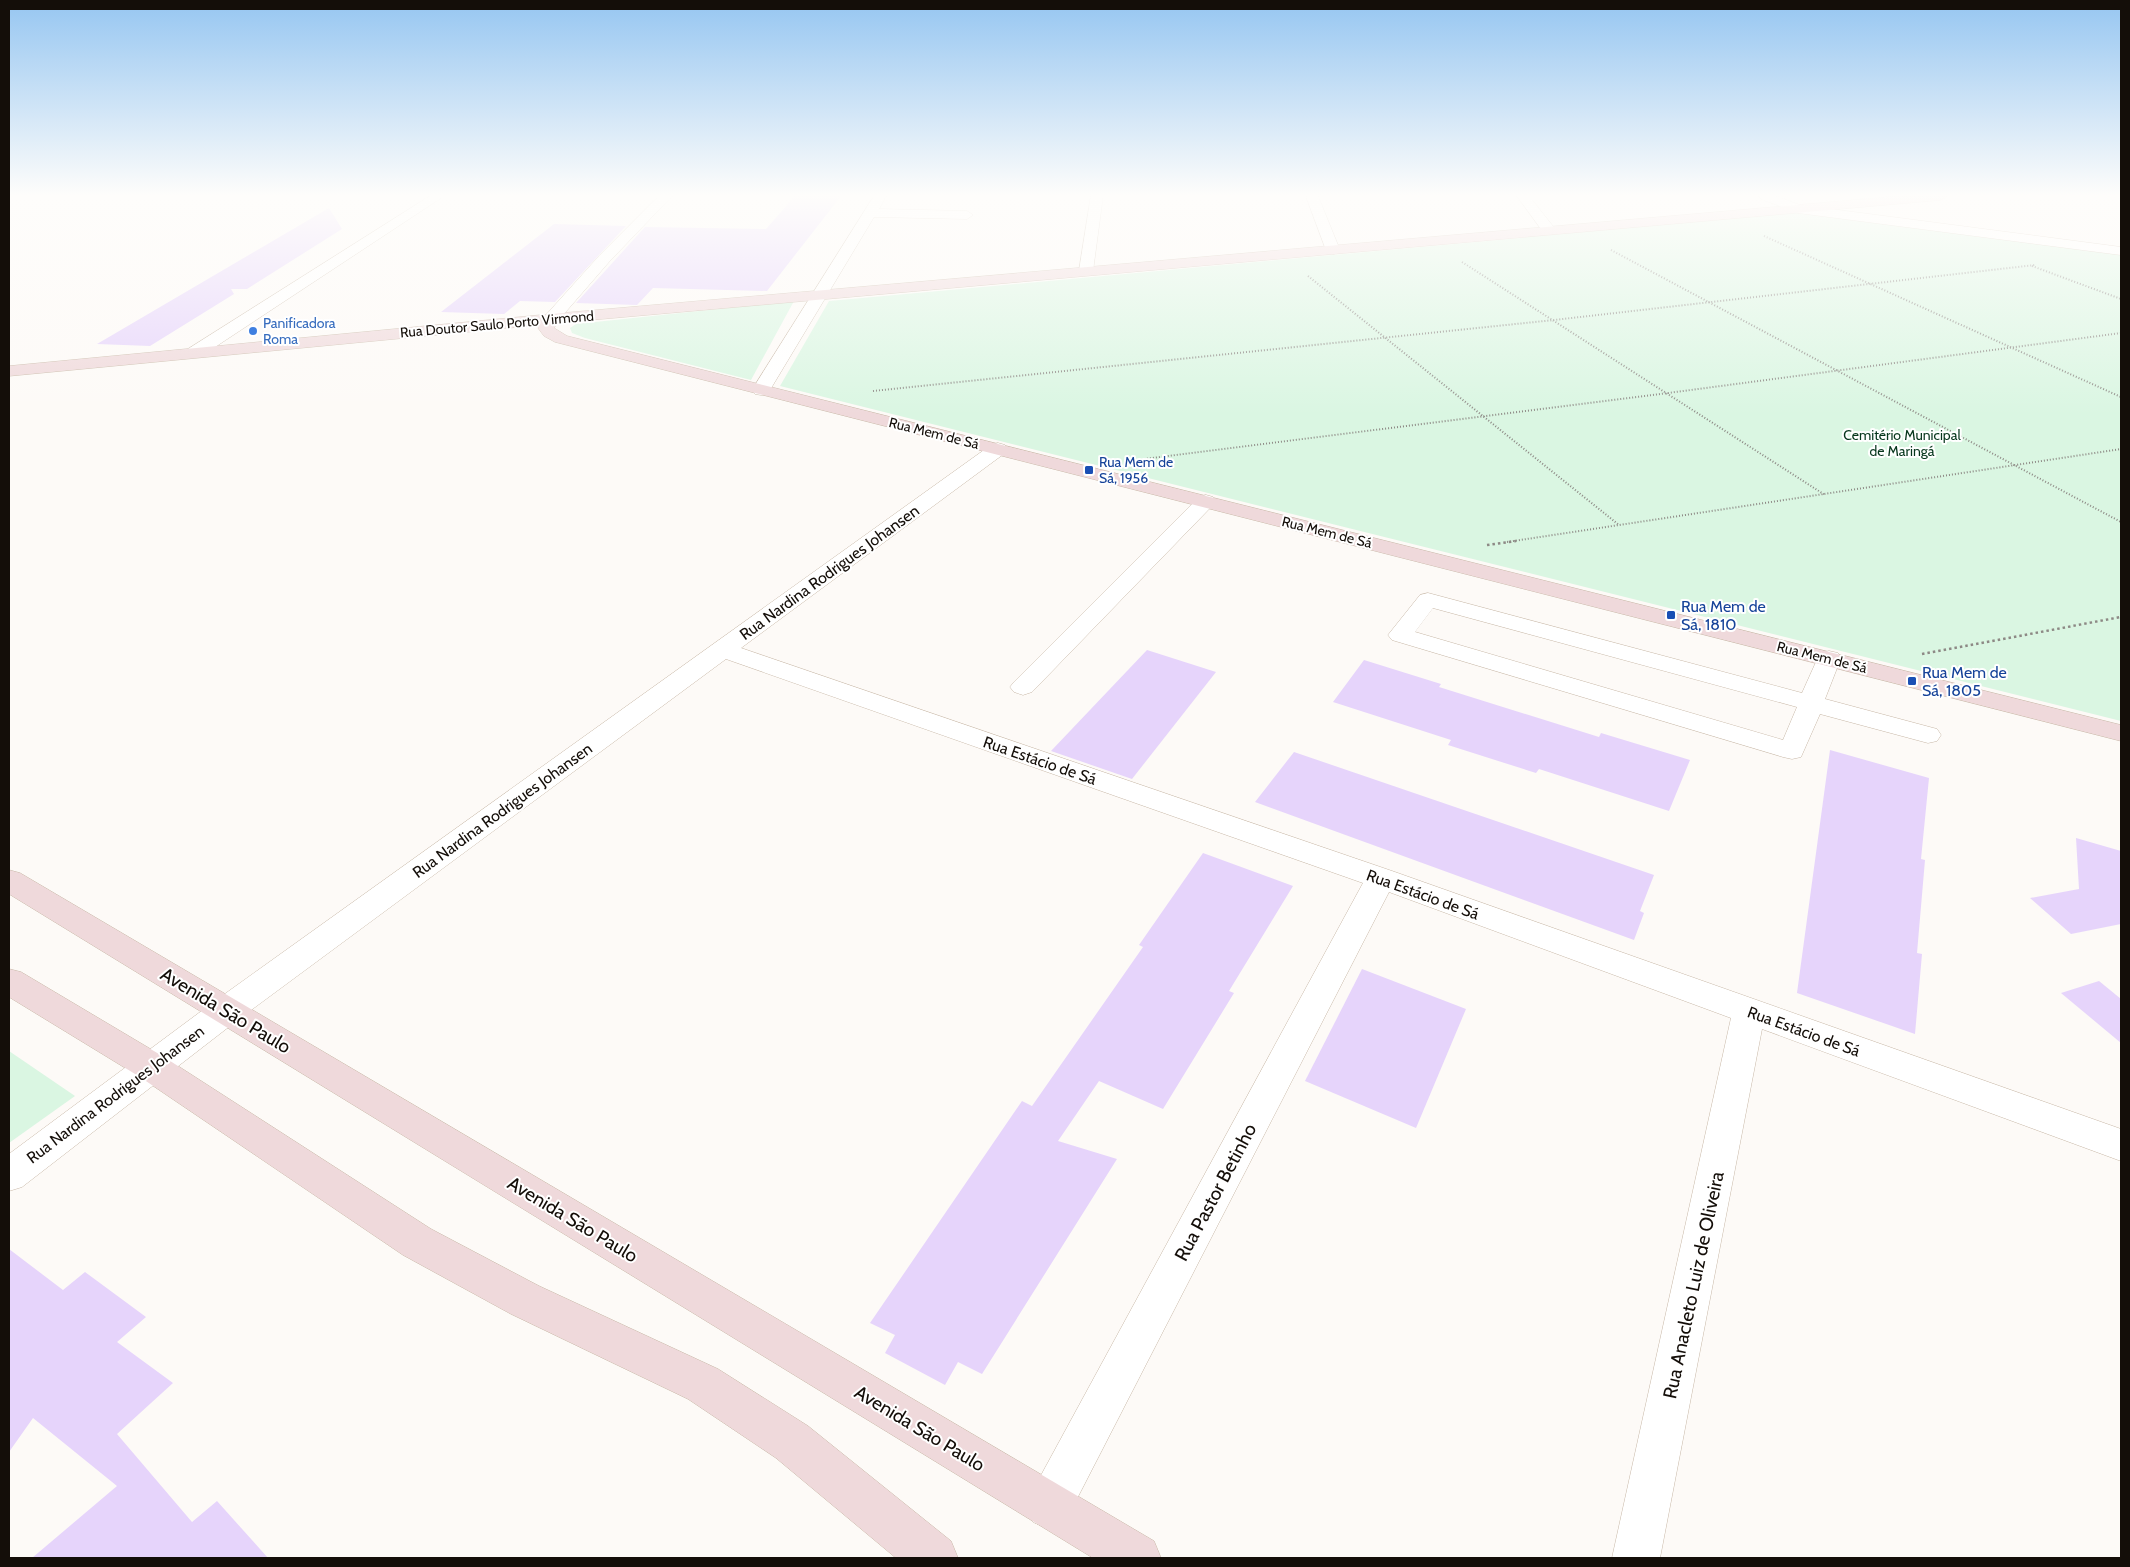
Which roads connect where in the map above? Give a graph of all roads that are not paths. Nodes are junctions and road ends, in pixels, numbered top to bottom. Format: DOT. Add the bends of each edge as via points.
graph roads {
  1 [pos="324,269"];
  2 [pos="595,269"];
  3 [pos="837,269"];
  4 [pos="1108,269"];
  5 [pos="1086,271"];
  6 [pos="821,295"];
  7 [pos="550,319"];
  8 [pos="194,353"];
  9 [pos="9,371"];
  10 [pos="761,390"];
  11 [pos="998,449"];
  12 [pos="1206,501"];
  13 [pos="722,650"];
  14 [pos="1828,658"];
  15 [pos="1023,687"];
  16 [pos="1812,704"];
  17 [pos="2121,733"];
  18 [pos="1928,735"];
  19 [pos="1381,878"];
  20 [pos="9,880"];
  21 [pos="9,981"];
  22 [pos="227,1010"];
  23 [pos="1750,1011"];
  24 [pos="152,1067"];
  25 [pos="2121,1144"];
  26 [pos="9,1174"];
  27 [pos="1050,1506"];
  28 [pos="934,1558"];
  29 [pos="1136,1558"];
  30 [pos="1636,1558"];
  1 -- 8 [label="street"];
  2 -- 7 [label="street"];
  3 -- 6 [label="street"];
  4 -- 5 [label="street, Rua Doutor Saulo Porto Virmond"];
  5 -- 6 [label="street, Rua Doutor Saulo Porto Virmond"];
  6 -- 7 [label="street, Rua Doutor Saulo Porto Virmond"];
  6 -- 10 [label="street"];
  7 -- 8 [label="street, Rua Doutor Saulo Porto Virmond"];
  7 -- 10 [label="street, Rua Mem de Sá" via="546,328 561,339"];
  8 -- 9 [label="street, Rua Doutor Saulo Porto Virmond"];
  10 -- 11 [label="street, Rua Mem de Sá"];
  11 -- 12 [label="street, Rua Mem de Sá"];
  11 -- 13 [label="street, Rua Nardina Rodrigues Johansen"];
  12 -- 14 [label="street, Rua Mem de Sá"];
  12 -- 15 [label="street"];
  13 -- 19 [label="street, Rua Estácio de Sá"];
  13 -- 22 [label="street, Rua Nardina Rodrigues Johansen"];
  14 -- 16 [label="street"];
  14 -- 17 [label="street, Rua Mem de Sá"];
  16 -- 16 [label="street" via="1428,600 1400,635 1792,751"];
  16 -- 18 [label="street"];
  19 -- 23 [label="street, Rua Estácio de Sá"];
  19 -- 27 [label="street, Rua Pastor Betinho"];
  20 -- 22 [label="street, Avenida São Paulo"];
  21 -- 24 [label="street"];
  22 -- 24 [label="street, Rua Nardina Rodrigues Johansen"];
  22 -- 27 [label="street, Avenida São Paulo"];
  23 -- 25 [label="street, Rua Estácio de Sá"];
  23 -- 30 [label="street, Rua Anacleto Luiz de Oliveira"];
  24 -- 26 [label="street, Rua Nardina Rodrigues Johansen"];
  24 -- 28 [label="street" via="417,1242 525,1300 704,1384 792,1442"];
  27 -- 29 [label="street, Avenida São Paulo"];
}
